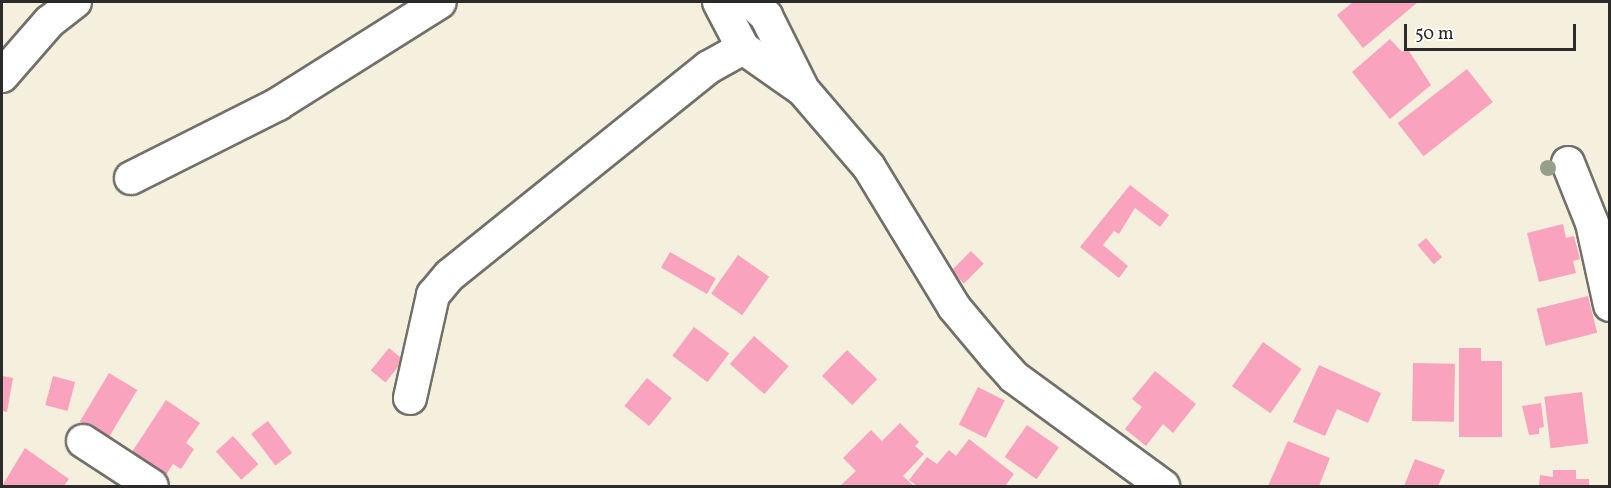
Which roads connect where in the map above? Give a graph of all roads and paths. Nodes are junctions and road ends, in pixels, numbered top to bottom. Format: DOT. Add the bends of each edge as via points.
graph roads {
  1 [pos="75,2"];
  2 [pos="440,2"];
  3 [pos="719,2"];
  4 [pos="766,6"];
  5 [pos="743,48"];
  6 [pos="2,76"];
  7 [pos="802,90"];
  8 [pos="1568,163"];
  9 [pos="131,178"];
  10 [pos="1610,306"];
  11 [pos="410,398"];
  12 [pos="83,441"];
  13 [pos="152,486"];
  14 [pos="1163,486"];
  1 -- 6 [label="street" via="49,22"];
  2 -- 9 [label="street" via="278,104"];
  3 -- 5 [label="street"];
  4 -- 7 [label="street"];
  5 -- 7 [label="street"];
  5 -- 11 [label="street" via="708,68 450,275 433,295"];
  7 -- 14 [label="street" via="869,167 954,307 1014,377"];
  8 -- 10 [label="street" via="1592,223"];
  12 -- 13 [label="street"];
}
